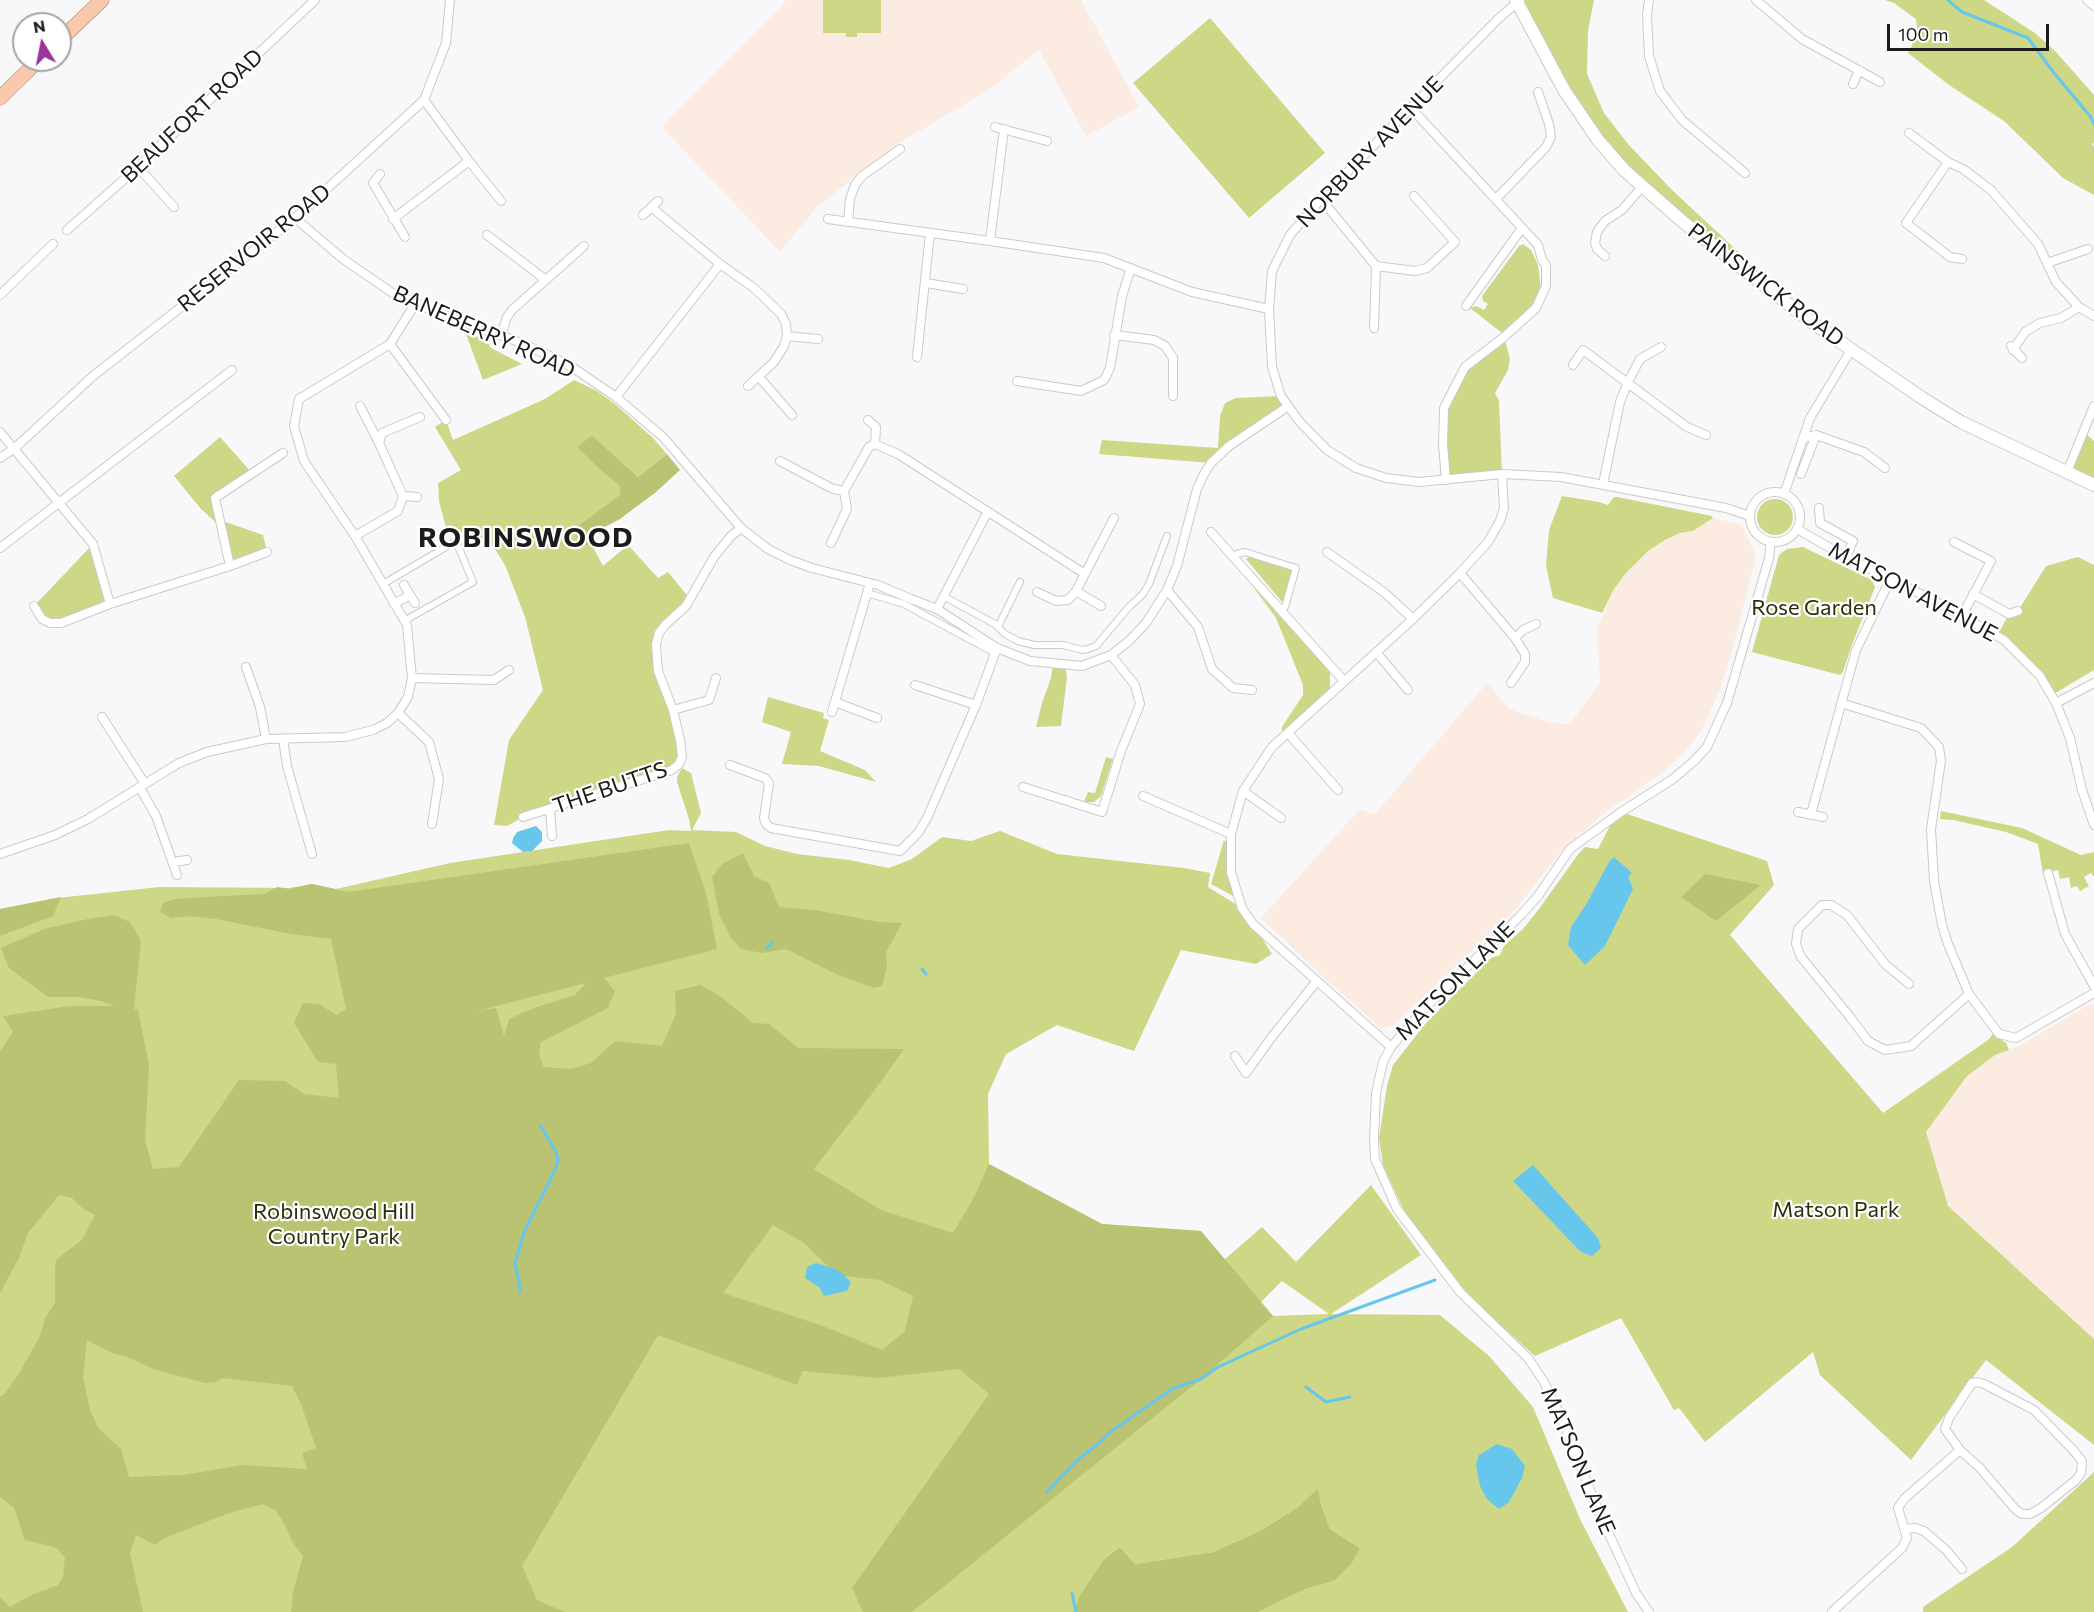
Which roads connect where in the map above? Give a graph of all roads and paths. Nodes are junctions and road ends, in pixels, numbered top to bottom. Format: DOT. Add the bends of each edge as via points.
graph roads {
  1 [pos="102,0"];
  2 [pos="315,0"];
  3 [pos="442,0"];
  4 [pos="450,0"];
  5 [pos="1646,0"];
  6 [pos="1756,0"];
  7 [pos="2086,0"];
  8 [pos="1518,1"];
  9 [pos="2094,6"];
  10 [pos="449,14"];
  11 [pos="72,29"];
  12 [pos="1859,70"];
  13 [pos="27,72"];
  14 [pos="1880,82"];
  15 [pos="1853,84"];
  16 [pos="1538,93"];
  17 [pos="0,98"];
  18 [pos="424,100"];
  19 [pos="1412,108"];
  20 [pos="995,127"];
  21 [pos="1004,129"];
  22 [pos="1909,133"];
  23 [pos="1047,141"];
  24 [pos="900,149"];
  25 [pos="469,161"];
  26 [pos="1948,162"];
  27 [pos="138,167"];
  28 [pos="1745,173"];
  29 [pos="380,174"];
  30 [pos="1642,187"];
  31 [pos="1414,196"];
  32 [pos="1496,199"];
  33 [pos="1321,200"];
  34 [pos="501,201"];
  35 [pos="174,207"];
  36 [pos="643,215"];
  37 [pos="295,219"];
  38 [pos="393,219"];
  39 [pos="828,219"];
  40 [pos="848,222"];
  41 [pos="1522,228"];
  42 [pos="67,230"];
  43 [pos="930,233"];
  44 [pos="487,235"];
  45 [pos="405,237"];
  46 [pos="990,241"];
  47 [pos="52,244"];
  48 [pos="584,246"];
  49 [pos="2088,249"];
  50 [pos="1605,256"];
  51 [pos="1962,259"];
  52 [pos="2046,263"];
  53 [pos="720,264"];
  54 [pos="1376,266"];
  55 [pos="1131,268"];
  56 [pos="546,280"];
  57 [pos="926,283"];
  58 [pos="963,289"];
  59 [pos="0,295"];
  60 [pos="415,304"];
  61 [pos="1466,306"];
  62 [pos="2079,307"];
  63 [pos="1269,309"];
  64 [pos="2094,316"];
  65 [pos="1374,328"];
  66 [pos="501,335"];
  67 [pos="1114,335"];
  68 [pos="787,336"];
  69 [pos="818,339"];
  70 [pos="390,344"];
  71 [pos="1661,347"];
  72 [pos="1851,350"];
  73 [pos="917,357"];
  74 [pos="2022,358"];
  75 [pos="1573,365"];
  76 [pos="232,370"];
  77 [pos="759,377"];
  78 [pos="1017,381"];
  79 [pos="1628,382"];
  80 [pos="748,386"];
  81 [pos="1173,396"];
  82 [pos="616,397"];
  83 [pos="360,406"];
  84 [pos="2094,406"];
  85 [pos="1287,407"];
  86 [pos="792,415"];
  87 [pos="420,417"];
  88 [pos="446,420"];
  89 [pos="868,420"];
  90 [pos="0,432"];
  91 [pos="1706,435"];
  92 [pos="1816,435"];
  93 [pos="1803,438"];
  94 [pos="379,443"];
  95 [pos="875,444"];
  96 [pos="15,448"];
  97 [pos="283,453"];
  98 [pos="0,458"];
  99 [pos="780,461"];
  100 [pos="1886,468"];
  101 [pos="2067,472"];
  102 [pos="1502,474"];
  103 [pos="1801,474"];
  104 [pos="1446,480"];
  105 [pos="1603,483"];
  106 [pos="2094,485"];
  107 [pos="844,490"];
  108 [pos="1784,494"];
  109 [pos="403,496"];
  110 [pos="417,497"];
  111 [pos="59,504"];
  112 [pos="1819,508"];
  113 [pos="987,513"];
  114 [pos="1750,516"];
  115 [pos="1114,518"];
  116 [pos="741,528"];
  117 [pos="1797,529"];
  118 [pos="1211,532"];
  119 [pos="355,536"];
  120 [pos="1167,536"];
  121 [pos="1771,542"];
  122 [pos="1954,542"];
  123 [pos="831,543"];
  124 [pos="0,548"];
  125 [pos="267,552"];
  126 [pos="1327,552"];
  127 [pos="1237,554"];
  128 [pos="1846,557"];
  129 [pos="230,566"];
  130 [pos="1460,573"];
  131 [pos="1085,574"];
  132 [pos="1891,579"];
  133 [pos="1020,582"];
  134 [pos="870,583"];
  135 [pos="383,584"];
  136 [pos="404,585"];
  137 [pos="1167,590"];
  138 [pos="1076,591"];
  139 [pos="867,592"];
  140 [pos="1037,592"];
  141 [pos="1973,594"];
  142 [pos="410,595"];
  143 [pos="943,596"];
  144 [pos="415,603"];
  145 [pos="110,604"];
  146 [pos="394,604"];
  147 [pos="34,606"];
  148 [pos="1101,606"];
  149 [pos="1285,607"];
  150 [pos="937,609"];
  151 [pos="2018,612"];
  152 [pos="1962,616"];
  153 [pos="1413,619"];
  154 [pos="404,621"];
  155 [pos="1536,624"];
  156 [pos="998,627"];
  157 [pos="1515,638"];
  158 [pos="996,651"];
  159 [pos="1376,652"];
  160 [pos="1111,655"];
  161 [pos="246,667"];
  162 [pos="509,670"];
  163 [pos="412,678"];
  164 [pos="717,678"];
  165 [pos="1344,681"];
  166 [pos="1511,683"];
  167 [pos="2094,683"];
  168 [pos="915,685"];
  169 [pos="1252,690"];
  170 [pos="1408,690"];
  171 [pos="835,702"];
  172 [pos="1841,703"];
  173 [pos="2056,704"];
  174 [pos="976,705"];
  175 [pos="673,710"];
  176 [pos="832,712"];
  177 [pos="398,713"];
  178 [pos="102,717"];
  179 [pos="877,718"];
  180 [pos="1288,733"];
  181 [pos="266,739"];
  182 [pos="283,739"];
  183 [pos="730,765"];
  184 [pos="143,786"];
  185 [pos="1023,787"];
  186 [pos="1338,790"];
  187 [pos="1243,791"];
  188 [pos="1143,795"];
  189 [pos="550,808"];
  190 [pos="1798,812"];
  191 [pos="1811,814"];
  192 [pos="1823,817"];
  193 [pos="523,818"];
  194 [pos="1281,818"];
  195 [pos="432,824"];
  196 [pos="2094,825"];
  197 [pos="1231,834"];
  198 [pos="552,836"];
  199 [pos="0,854"];
  200 [pos="312,854"];
  201 [pos="187,860"];
  202 [pos="174,862"];
  203 [pos="2048,873"];
  204 [pos="177,875"];
  205 [pos="1317,982"];
  206 [pos="1909,984"];
  207 [pos="2094,986"];
  208 [pos="2094,993"];
  209 [pos="1969,994"];
  210 [pos="1391,1047"];
  211 [pos="1235,1056"];
  212 [pos="1960,1450"];
  213 [pos="1905,1529"];
  214 [pos="1962,1569"];
  215 [pos="1648,1612"];
  216 [pos="1832,1612"];
  1 -- 11 [label="highway"];
  2 -- 27 [label="street, BEAUFORT ROAD"];
  3 -- 10 [label="street"];
  4 -- 10 [label="street, RESERVOIR ROAD"];
  5 -- 28 [label="street" via="1649,56 1660,91 1682,120"];
  6 -- 12 [label="street" via="1802,39"];
  7 -- 9 [label="street"];
  8 -- 19 [label="street, NORBURY AVENUE"];
  8 -- 30 [label="main road, PAINSWICK ROAD" via="1583,119 1612,158"];
  10 -- 18 [label="street, RESERVOIR ROAD" via="446,43"];
  12 -- 14 [label="street"];
  12 -- 15 [label="street"];
  13 -- 17 [label="highway"];
  16 -- 32 [label="street" via="1551,137"];
  18 -- 25 [label="street"];
  18 -- 37 [label="street, RESERVOIR ROAD"];
  19 -- 32 [label="street"];
  19 -- 33 [label="street, NORBURY AVENUE"];
  20 -- 21 [label="street"];
  21 -- 23 [label="street"];
  21 -- 46 [label="street"];
  22 -- 26 [label="street"];
  24 -- 40 [label="street" via="855,185"];
  25 -- 34 [label="street"];
  25 -- 38 [label="street"];
  26 -- 51 [label="street" via="1902,222 1950,257"];
  26 -- 52 [label="street" via="1991,190 2038,244"];
  27 -- 35 [label="street"];
  27 -- 42 [label="street, BEAUFORT ROAD"];
  29 -- 38 [label="street" via="373,183"];
  30 -- 50 [label="street" via="1597,232 1595,243"];
  30 -- 72 [label="main road, PAINSWICK ROAD" via="1737,265"];
  31 -- 54 [label="street" via="1455,242 1427,268 1415,271"];
  32 -- 41 [label="street"];
  33 -- 54 [label="street"];
  33 -- 63 [label="street, NORBURY AVENUE" via="1290,235 1272,271"];
  36 -- 53 [label="street" via="654,204"];
  37 -- 60 [label="street, BANEBERRY ROAD" via="343,260"];
  37 -- 96 [label="street, RESERVOIR ROAD" via="93,376"];
  38 -- 45 [label="street"];
  39 -- 40 [label="street"];
  40 -- 43 [label="street"];
  41 -- 61 [label="street"];
  41 -- 104 [label="street" via="1538,245 1546,265 1546,286 1536,308 1465,367 1444,408"];
  43 -- 46 [label="street"];
  43 -- 57 [label="street"];
  44 -- 56 [label="street"];
  46 -- 55 [label="street" via="1104,258"];
  47 -- 59 [label="street"];
  48 -- 56 [label="street"];
  49 -- 52 [label="street"];
  52 -- 62 [label="street" via="2056,282"];
  53 -- 68 [label="street" via="772,304 786,324"];
  53 -- 82 [label="street"];
  54 -- 65 [label="street"];
  55 -- 63 [label="street" via="1192,292"];
  55 -- 67 [label="street"];
  56 -- 66 [label="street" via="512,310"];
  57 -- 58 [label="street"];
  57 -- 73 [label="street"];
  60 -- 66 [label="street, BANEBERRY ROAD"];
  60 -- 70 [label="street"];
  62 -- 64 [label="street"];
  62 -- 74 [label="street" via="2025,332 2012,348"];
  63 -- 85 [label="street, NORBURY AVENUE" via="1272,367"];
  66 -- 82 [label="street, BANEBERRY ROAD" via="556,359"];
  67 -- 78 [label="street" via="1110,368 1104,380 1092,387 1082,391"];
  67 -- 81 [label="street" via="1154,340 1165,346 1173,358"];
  68 -- 69 [label="street"];
  68 -- 77 [label="street" via="774,362"];
  70 -- 88 [label="street"];
  70 -- 119 [label="street" via="298,399 294,426 304,461"];
  71 -- 79 [label="street" via="1640,359"];
  72 -- 93 [label="street" via="1810,418"];
  72 -- 101 [label="main road, PAINSWICK ROAD" via="1961,422"];
  75 -- 79 [label="street" via="1583,350"];
  76 -- 111 [label="street"];
  77 -- 80 [label="street"];
  77 -- 86 [label="street"];
  79 -- 91 [label="street" via="1687,427"];
  79 -- 105 [label="street"];
  82 -- 116 [label="street, BANEBERRY ROAD" via="674,447"];
  83 -- 94 [label="street"];
  84 -- 101 [label="street"];
  85 -- 104 [label="street, NORBURY AVENUE" via="1327,450 1356,468 1403,481"];
  85 -- 137 [label="street, BANEBERRY ROAD" via="1229,446 1204,474"];
  87 -- 94 [label="street" via="382,433"];
  89 -- 95 [label="street" via="876,427"];
  90 -- 96 [label="street"];
  92 -- 93 [label="street"];
  92 -- 100 [label="street" via="1864,452"];
  92 -- 103 [label="street"];
  93 -- 108 [label="street"];
  94 -- 109 [label="street"];
  95 -- 107 [label="street" via="869,447"];
  95 -- 113 [label="street" via="898,454"];
  96 -- 98 [label="street, RESERVOIR ROAD"];
  96 -- 111 [label="street"];
  97 -- 129 [label="street" via="215,498"];
  99 -- 107 [label="street" via="833,489"];
  101 -- 106 [label="main road, PAINSWICK ROAD"];
  102 -- 104 [label="street, NORBURY AVENUE"];
  102 -- 105 [label="street, NORBURY AVENUE" via="1536,474"];
  102 -- 130 [label="street" via="1500,521 1488,542"];
  105 -- 114 [label="street, NORBURY AVENUE"];
  107 -- 123 [label="street" via="847,509"];
  108 -- 114 [label="street" via="1764,495 1751,508"];
  108 -- 117 [label="street" via="1796,505"];
  109 -- 110 [label="street"];
  109 -- 119 [label="street" via="398,511"];
  111 -- 124 [label="street"];
  111 -- 145 [label="street" via="93,544"];
  112 -- 128 [label="street" via="1820,523 1856,542"];
  113 -- 131 [label="street"];
  113 -- 143 [label="street"];
  114 -- 121 [label="street" via="1753,531"];
  115 -- 131 [label="street"];
  116 -- 134 [label="street, BANEBERRY ROAD" via="790,560"];
  116 -- 175 [label="street, THE BUTTS" via="714,557 686,606 659,633 658,670"];
  117 -- 121 [label="street" via="1787,539"];
  117 -- 128 [label="street, MATSON AVENUE"];
  118 -- 165 [label="street"];
  119 -- 135 [label="street"];
  120 -- 156 [label="street" via="1143,594 1096,646 1082,650 1063,645 1034,645 1018,641"];
  121 -- 210 [label="street, MATSON LANE" via="1727,703 1702,753 1673,779 1570,849 1521,915 1424,1009"];
  122 -- 141 [label="street" via="1991,561"];
  125 -- 129 [label="street"];
  126 -- 153 [label="street" via="1385,593"];
  127 -- 149 [label="street" via="1245,552 1296,568"];
  128 -- 132 [label="street, MATSON AVENUE"];
  129 -- 145 [label="street"];
  130 -- 153 [label="street"];
  130 -- 157 [label="street"];
  131 -- 138 [label="street"];
  132 -- 152 [label="street, MATSON AVENUE"];
  132 -- 172 [label="street" via="1856,650"];
  133 -- 156 [label="street"];
  134 -- 139 [label="street"];
  134 -- 150 [label="street, BANEBERRY ROAD"];
  135 -- 146 [label="street"];
  135 -- 154 [label="street" via="456,541 473,582"];
  136 -- 142 [label="street"];
  137 -- 160 [label="street, BANEBERRY ROAD" via="1146,623"];
  137 -- 169 [label="street" via="1198,627 1212,669 1233,688"];
  138 -- 140 [label="street" via="1068,600 1056,601"];
  138 -- 148 [label="street"];
  139 -- 158 [label="street" via="903,604"];
  139 -- 171 [label="street"];
  141 -- 151 [label="street" via="2009,614"];
  141 -- 152 [label="street"];
  142 -- 144 [label="street"];
  142 -- 146 [label="street"];
  143 -- 150 [label="street"];
  143 -- 156 [label="street"];
  145 -- 147 [label="street" via="50,624"];
  146 -- 154 [label="street"];
  150 -- 158 [label="street, BANEBERRY ROAD"];
  152 -- 173 [label="street, MATSON AVENUE" via="2004,640 2040,676"];
  153 -- 159 [label="street"];
  154 -- 163 [label="street"];
  155 -- 157 [label="street"];
  157 -- 166 [label="street" via="1525,654 1525,662"];
  158 -- 160 [label="street, BANEBERRY ROAD" via="1030,661 1082,666"];
  158 -- 174 [label="street"];
  159 -- 165 [label="street"];
  159 -- 170 [label="street"];
  160 -- 185 [label="street" via="1135,686 1140,704 1102,812"];
  161 -- 181 [label="street"];
  162 -- 163 [label="street" via="494,680"];
  163 -- 177 [label="street" via="408,697"];
  164 -- 175 [label="street" via="709,700"];
  165 -- 180 [label="street"];
  167 -- 173 [label="street"];
  168 -- 174 [label="street"];
  171 -- 176 [label="street"];
  171 -- 179 [label="street"];
  172 -- 191 [label="street"];
  172 -- 209 [label="street" via="1921,729 1939,747 1941,761 1931,829 1934,881 1942,925"];
  173 -- 196 [label="street, MATSON AVENUE" via="2070,738"];
  174 -- 183 [label="street" via="927,818 900,851 771,828 764,818 770,783"];
  175 -- 189 [label="street, THE BUTTS" via="682,757 672,770"];
  177 -- 182 [label="street" via="373,730 345,737"];
  177 -- 195 [label="street" via="429,742 439,779"];
  178 -- 184 [label="street"];
  180 -- 186 [label="street"];
  180 -- 187 [label="street" via="1272,747"];
  181 -- 182 [label="street"];
  181 -- 184 [label="street" via="207,752 179,763"];
  182 -- 200 [label="street"];
  184 -- 199 [label="street" via="55,835"];
  184 -- 202 [label="street"];
  187 -- 194 [label="street"];
  187 -- 197 [label="street"];
  188 -- 197 [label="street"];
  189 -- 193 [label="street, THE BUTTS"];
  189 -- 198 [label="street"];
  190 -- 191 [label="street"];
  191 -- 192 [label="street"];
  197 -- 205 [label="street" via="1231,872 1242,908 1253,924"];
  201 -- 202 [label="street"];
  202 -- 204 [label="street"];
  203 -- 207 [label="street" via="2065,934"];
  205 -- 210 [label="street"];
  205 -- 211 [label="street" via="1246,1073"];
  206 -- 209 [label="street" via="1885,964 1847,915 1831,905 1822,904 1798,929 1796,944 1801,957 1868,1041 1885,1050 1911,1046"];
  208 -- 209 [label="street" via="2016,1038 1999,1034"];
  210 -- 215 [label="street, MATSON LANE" via="1376,1093 1374,1139 1375,1159 1393,1200 1460,1292 1528,1358 1550,1391 1631,1583"];
  212 -- 212 [label="street" via="2022,1514 2030,1515 2041,1509 2081,1473 2082,1461 2034,1410 1977,1382 1972,1383 1946,1423 1945,1430"];
  212 -- 213 [label="street" via="1904,1499 1898,1508"];
  213 -- 214 [label="street" via="1924,1531"];
  213 -- 216 [label="street" via="1907,1538 1902,1548"];
}
